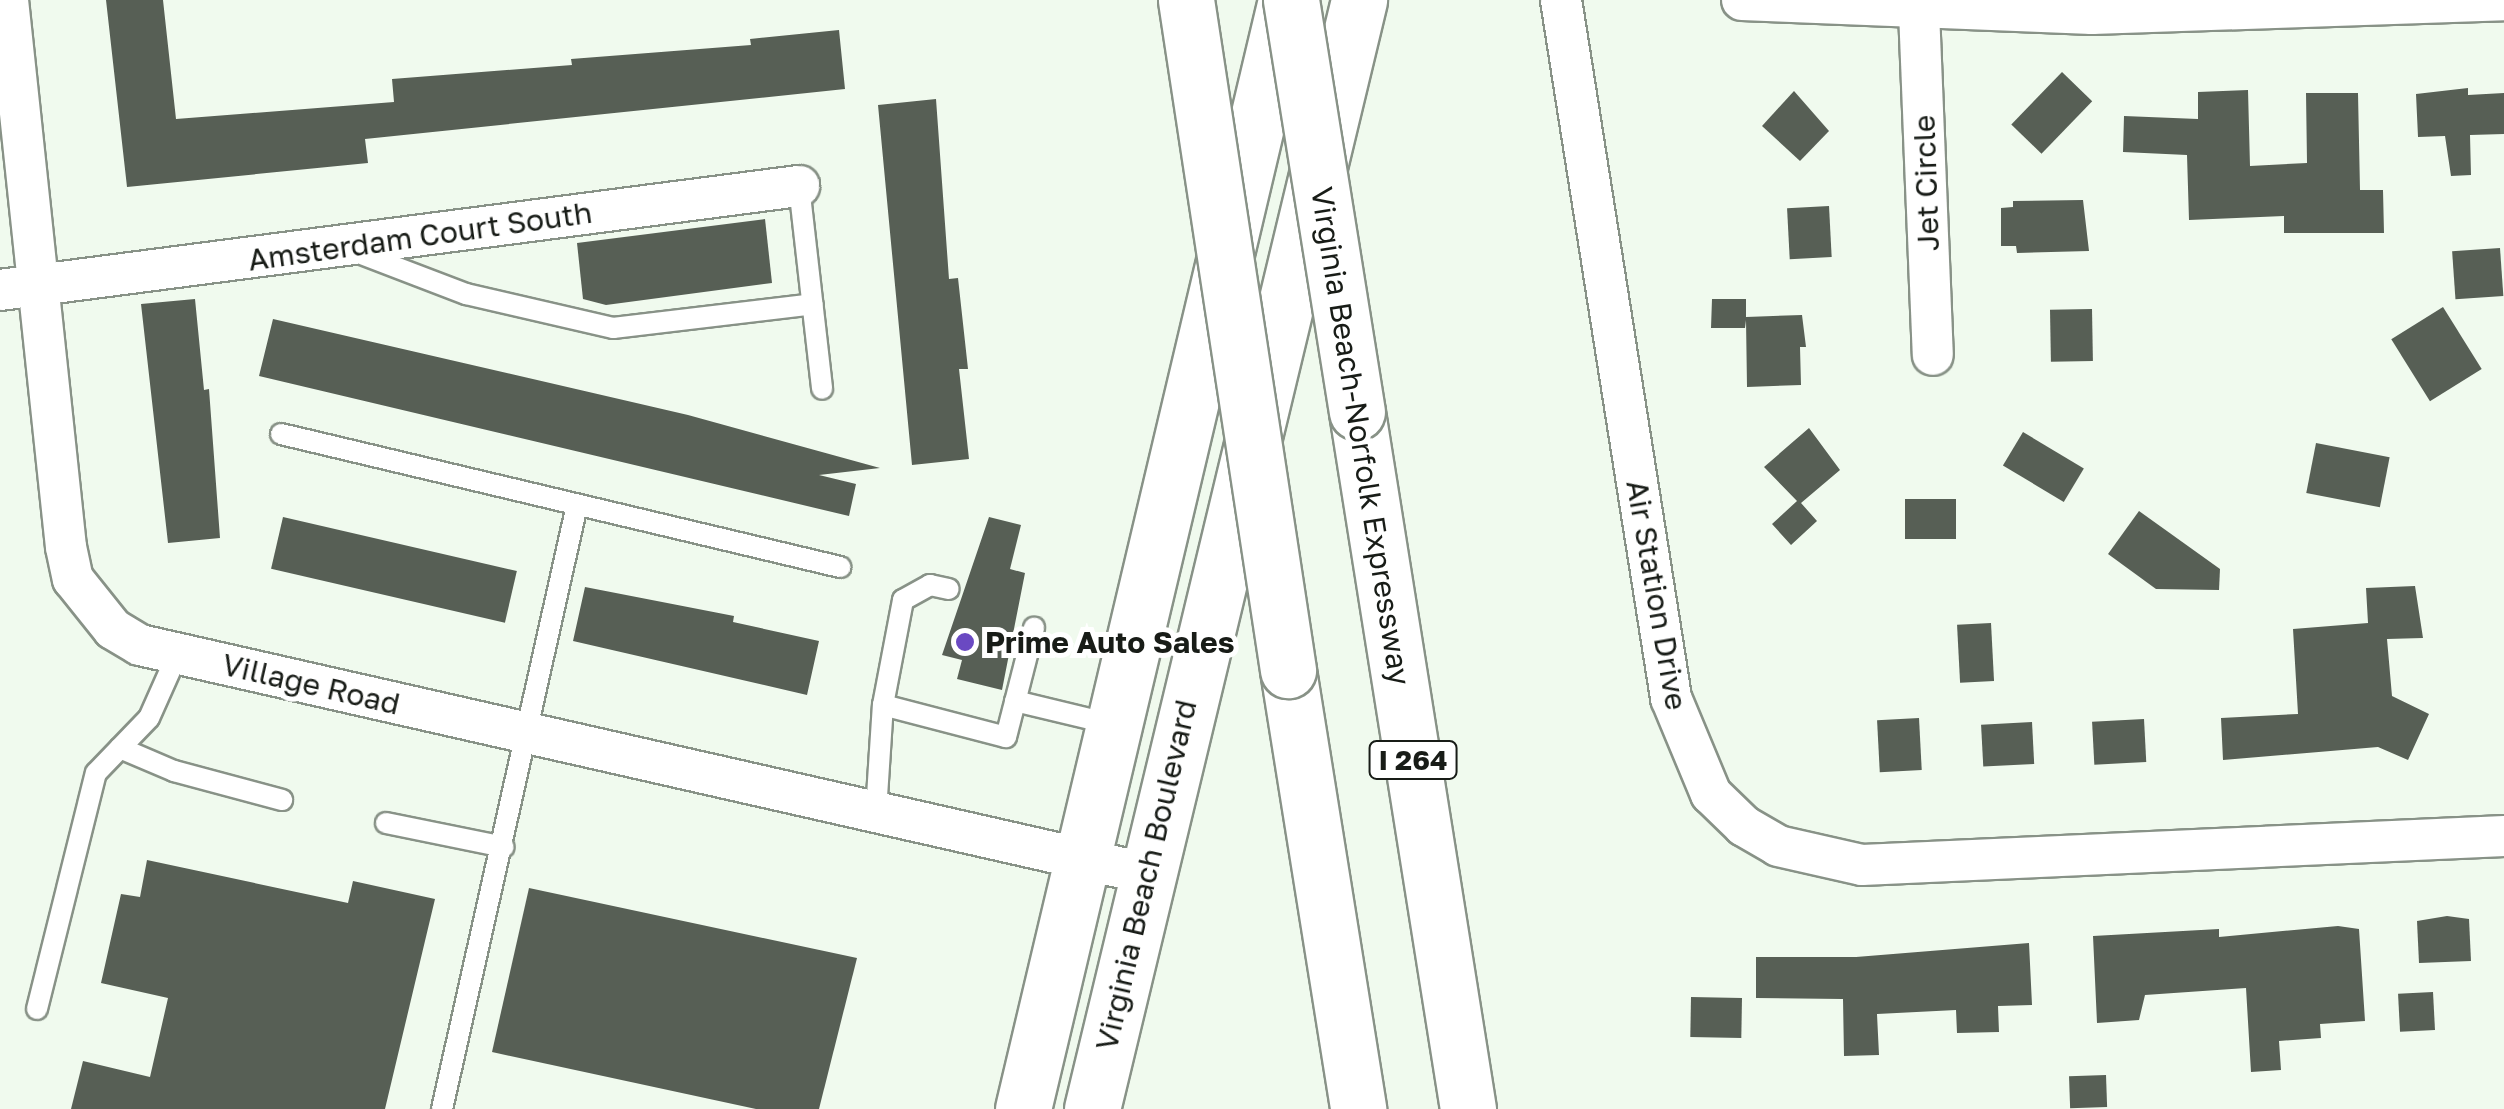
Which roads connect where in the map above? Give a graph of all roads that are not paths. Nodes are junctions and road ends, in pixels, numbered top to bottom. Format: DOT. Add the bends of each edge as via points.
graph roads {
  1 [pos="8,0"];
  2 [pos="1186,0"];
  3 [pos="1288,0"];
  4 [pos="1359,0"];
  5 [pos="1561,0"];
  6 [pos="1742,0"];
  7 [pos="2504,0"];
  8 [pos="1920,11"];
  9 [pos="799,186"];
  10 [pos="340,246"];
  11 [pos="40,286"];
  12 [pos="0,290"];
  13 [pos="813,304"];
  14 [pos="1933,356"];
  15 [pos="822,389"];
  16 [pos="281,434"];
  17 [pos="578,504"];
  18 [pos="840,567"];
  19 [pos="948,589"];
  20 [pos="1034,628"];
  21 [pos="178,653"];
  22 [pos="1015,701"];
  23 [pos="883,705"];
  24 [pos="1114,725"];
  25 [pos="530,736"];
  26 [pos="120,748"];
  27 [pos="282,800"];
  28 [pos="876,812"];
  29 [pos="386,823"];
  30 [pos="2504,836"];
  31 [pos="504,848"];
  32 [pos="1083,859"];
  33 [pos="1144,873"];
  34 [pos="37,1009"];
  35 [pos="442,1109"];
  36 [pos="1023,1109"];
  37 [pos="1092,1109"];
  38 [pos="1358,1109"];
  39 [pos="1468,1109"];
  1 -- 11 [label="street, Village Road"];
  2 -- 38 [label="main road, bridge"];
  3 -- 24 [label="main road"];
  3 -- 39 [label="main road, Virginia Beach-Norfolk Expressway / I 264, bridge"];
  4 -- 33 [label="main road, Virginia Beach Boulevard"];
  5 -- 30 [label="street, Air Station Drive" via="1671,698 1711,794 1744,826 1795,851 1862,865"];
  6 -- 8 [label="street"];
  7 -- 8 [label="street" via="2110,14"];
  8 -- 14 [label="street, Jet Circle"];
  9 -- 10 [label="street, Amsterdam Court South"];
  9 -- 13 [label="lane"];
  10 -- 11 [label="street, Amsterdam Court South"];
  10 -- 13 [label="lane" via="466,294 613,328"];
  11 -- 12 [label="street, Amsterdam Court South"];
  11 -- 21 [label="street, Village Road" via="74,578 112,629"];
  13 -- 15 [label="lane"];
  16 -- 17 [label="lane"];
  17 -- 18 [label="lane"];
  17 -- 25 [label="lane"];
  19 -- 23 [label="lane" via="930,585 903,600"];
  20 -- 22 [label="lane"];
  21 -- 25 [label="street, Village Road"];
  21 -- 26 [label="lane" via="149,718"];
  22 -- 23 [label="lane" via="1006,737"];
  22 -- 24 [label="lane"];
  23 -- 28 [label="lane"];
  24 -- 32 [label="main road"];
  25 -- 28 [label="street, Village Road"];
  25 -- 31 [label="lane"];
  26 -- 27 [label="lane" via="174,771"];
  26 -- 34 [label="lane" via="96,773 80,822"];
  28 -- 32 [label="street, Village Road"];
  29 -- 31 [label="lane"];
  31 -- 35 [label="lane"];
  32 -- 33 [label="street, Village Road"];
  32 -- 36 [label="main road"];
  33 -- 37 [label="main road, Virginia Beach Boulevard"];
}
